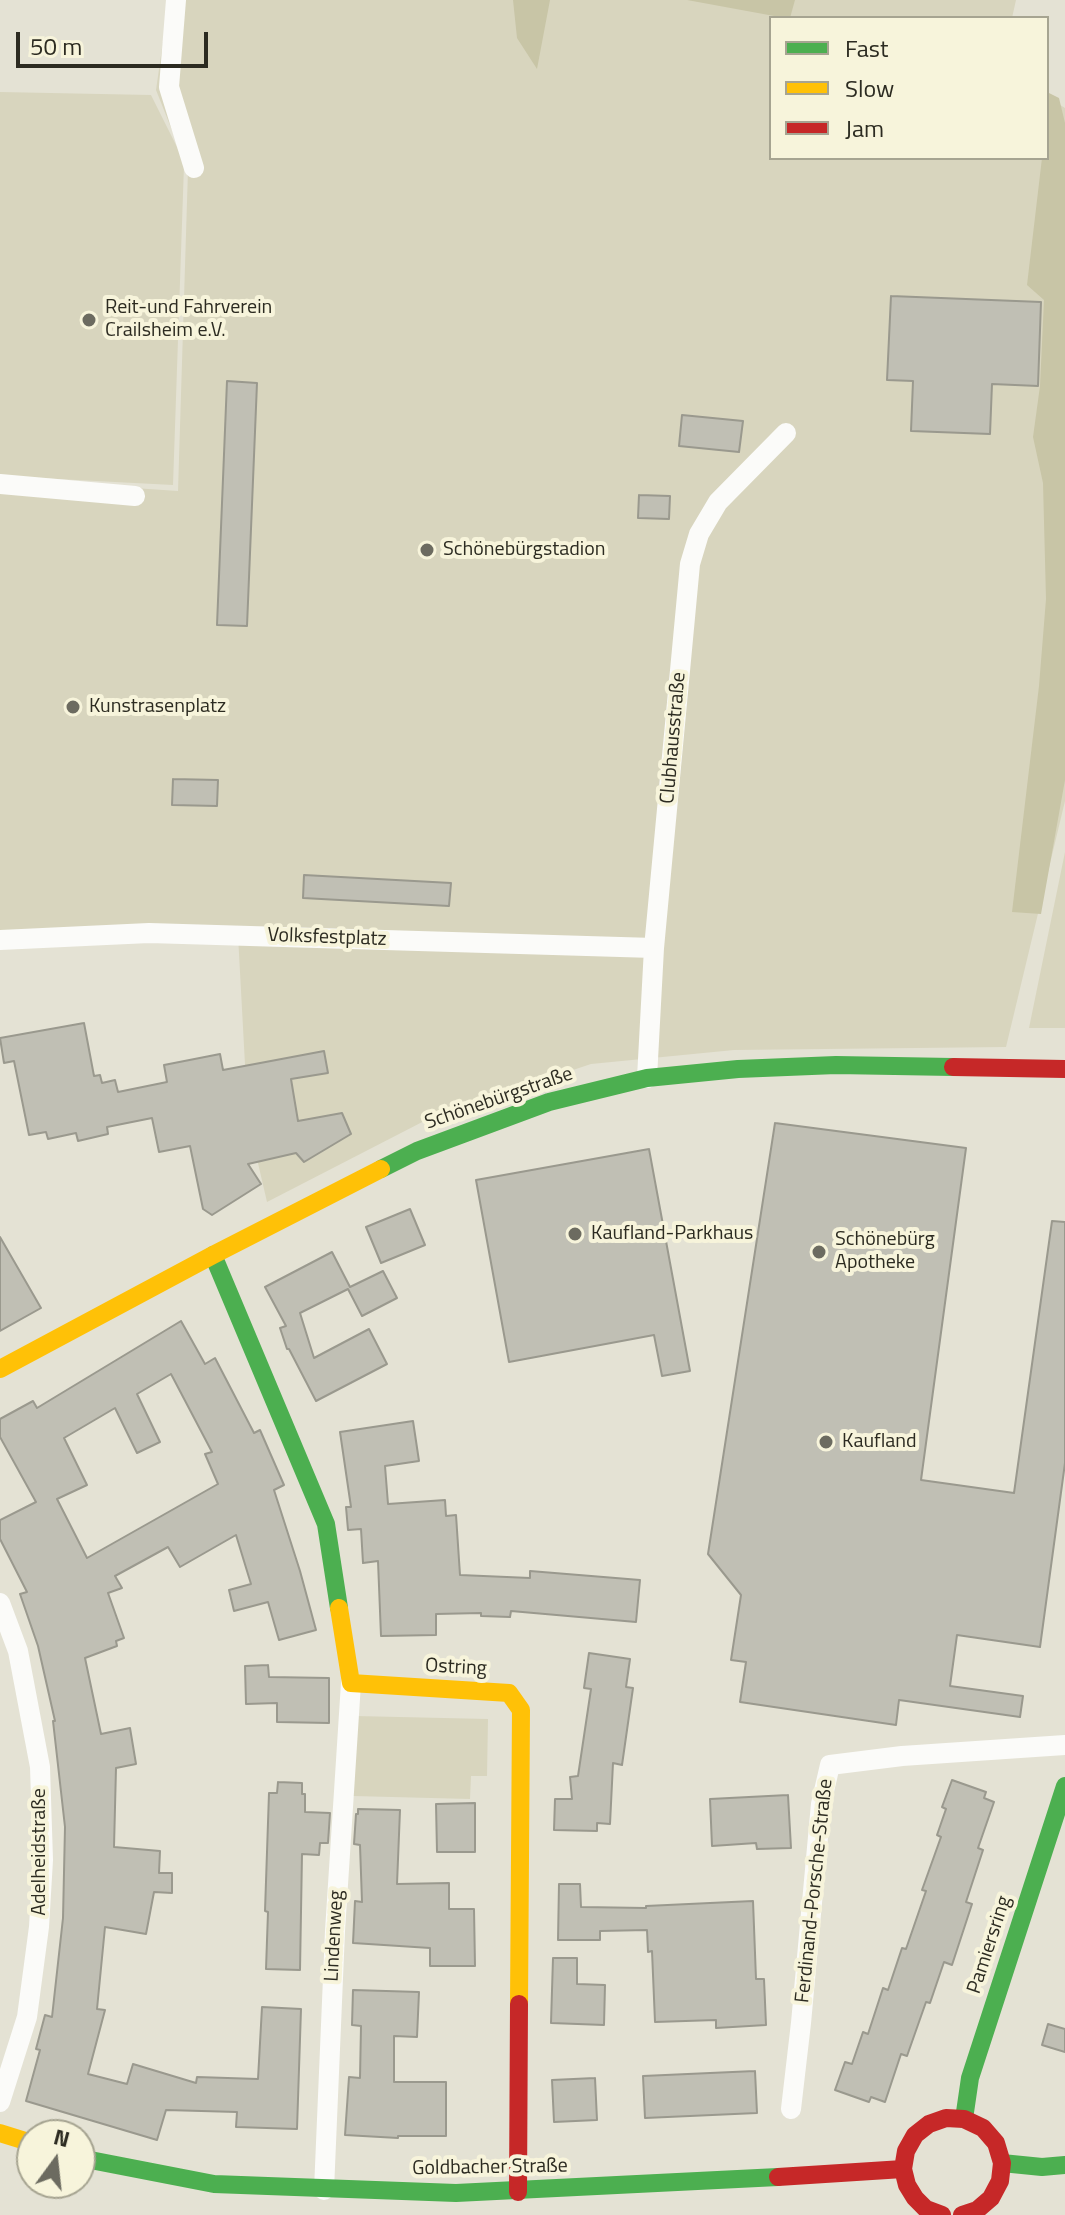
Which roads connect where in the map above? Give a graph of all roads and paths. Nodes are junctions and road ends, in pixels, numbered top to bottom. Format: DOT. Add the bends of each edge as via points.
graph roads {
  1 [pos="176,0"];
  2 [pos="194,168"];
  3 [pos="786,433"];
  4 [pos="0,484"];
  5 [pos="135,496"];
  6 [pos="0,940"];
  7 [pos="654,948"];
  8 [pos="1065,1069"];
  9 [pos="647,1078"];
  10 [pos="213,1255"];
  11 [pos="0,1369"];
  12 [pos="0,1603"];
  13 [pos="351,1683"];
  14 [pos="1065,1745"];
  15 [pos="1065,1786"];
  16 [pos="0,2102"];
  17 [pos="791,2109"];
  18 [pos="964,2119"];
  19 [pos="96,2161"];
  20 [pos="1002,2163"];
  21 [pos="1065,2165"];
  22 [pos="903,2169"];
  23 [pos="324,2190"];
  24 [pos="518,2192"];
  25 [pos="942,2215"];
  26 [pos="962,2215"];
  1 -- 2 [label="street" via="169,87"];
  3 -- 7 [label="street, Clubhausstraße" via="718,502 699,534 690,564"];
  4 -- 5 [label="street"];
  6 -- 7 [label="street, Volksfestplatz" via="149,933"];
  7 -- 9 [label="street, Clubhausstraße"];
  8 -- 9 [label="street, Schönebürgstraße" via="836,1065"];
  9 -- 10 [label="street, Schönebürgstraße" via="549,1102 417,1151"];
  10 -- 11 [label="street, Schönebürgstraße"];
  10 -- 13 [label="street" via="326,1524"];
  12 -- 16 [label="street, Adelheidstraße" via="18,1651 40,1767 43,1860 27,2017"];
  13 -- 23 [label="street, Lindenweg"];
  13 -- 24 [label="street, Ostring" via="509,1693 521,1710"];
  14 -- 17 [label="street, Ferdinand-Porsche-Straße" via="830,1765 821,1804"];
  15 -- 18 [label="street, Pamiersring" via="970,2078"];
  18 -- 20 [label="street" via="983,2128 996,2143"];
  18 -- 22 [label="street" via="946,2118 915,2135"];
  19 -- 23 [label="street, Goldbacher Straße" via="214,2184"];
  20 -- 21 [label="street"];
  20 -- 26 [label="street" via="991,2198"];
  22 -- 24 [label="street, Goldbacher Straße"];
  22 -- 25 [label="street" via="915,2198"];
  23 -- 24 [label="street, Goldbacher Straße"];
}
